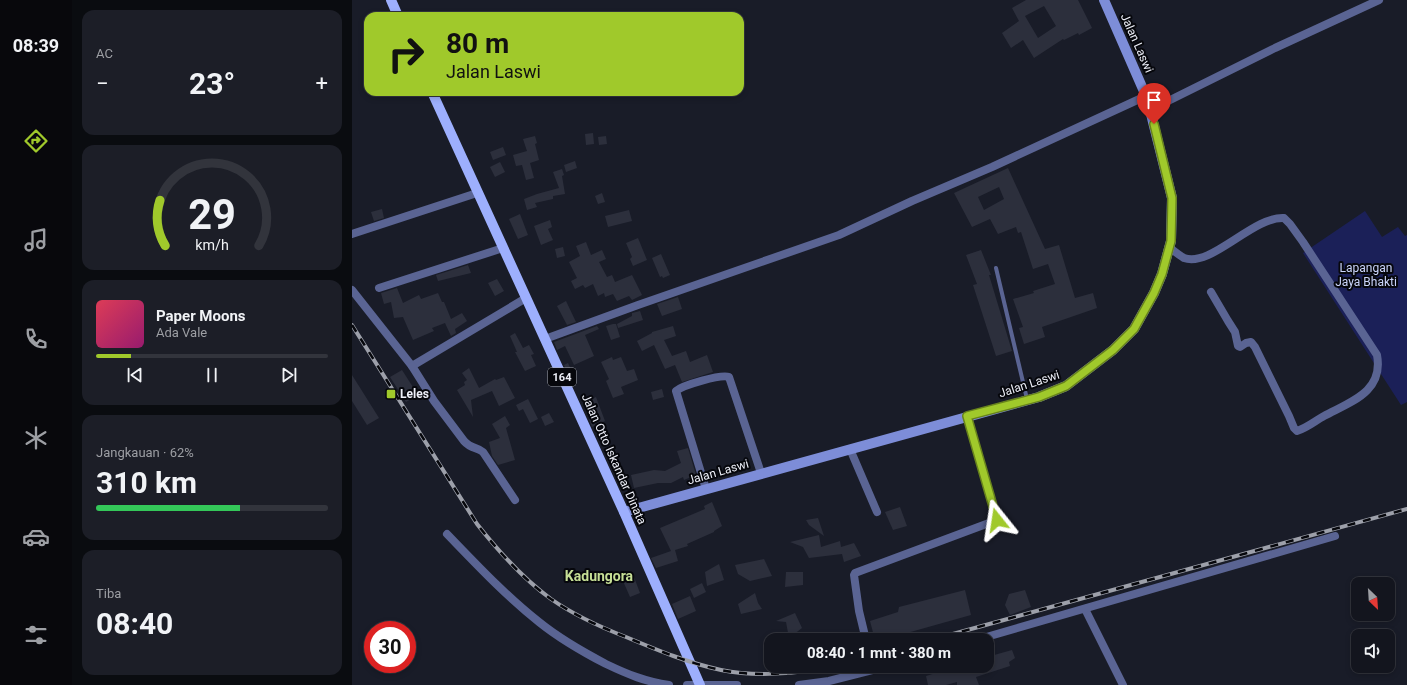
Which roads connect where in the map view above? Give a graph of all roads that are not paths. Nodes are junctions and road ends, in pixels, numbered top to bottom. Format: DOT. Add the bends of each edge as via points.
graph roads {
  1 [pos="391,0"];
  2 [pos="1104,0"];
  3 [pos="1376,0"];
  4 [pos="396,12"];
  5 [pos="434,96"];
  6 [pos="1146,96"];
  7 [pos="1150,110"];
  8 [pos="477,193"];
  9 [pos="352,234"];
  10 [pos="1169,247"];
  11 [pos="503,248"];
  12 [pos="996,268"];
  13 [pos="379,288"];
  14 [pos="352,290"];
  15 [pos="1211,292"];
  16 [pos="526,298"];
  17 [pos="545,339"];
  18 [pos="412,366"];
  19 [pos="1027,400"];
  20 [pos="967,416"];
  21 [pos="850,449"];
  22 [pos="761,473"];
  23 [pos="706,489"];
  24 [pos="515,500"];
  25 [pos="624,512"];
  26 [pos="877,512"];
  27 [pos="447,534"];
  28 [pos="1335,536"];
  29 [pos="1085,609"];
  30 [pos="864,633"];
  31 [pos="994,635"];
  32 [pos="860,673"];
  33 [pos="669,685"];
  34 [pos="687,685"];
  35 [pos="699,685"];
  36 [pos="737,685"];
  37 [pos="799,685"];
  38 [pos="1123,685"];
  1 -- 4 [label="main road"];
  2 -- 6 [label="street, Jalan Laswi"];
  3 -- 7 [label="street"];
  5 -- 8 [label="main road, Jalan Otto Iskandar Dinata / 164"];
  6 -- 7 [label="street, Jalan Laswi"];
  6 -- 17 [label="street" via="839,235"];
  7 -- 10 [label="street, Jalan Laswi" via="1172,198"];
  8 -- 9 [label="street"];
  8 -- 11 [label="main road, Jalan Otto Iskandar Dinata / 164"];
  10 -- 15 [label="street" via="1184,258 1201,258 1258,226 1284,218 1303,242 1377,355 1378,375 1371,388 1362,396 1297,431 1255,348 1250,342 1238,346 1235,332"];
  10 -- 19 [label="street, Jalan Laswi" via="1154,293 1134,329 1113,350 1066,386"];
  11 -- 13 [label="street"];
  11 -- 16 [label="main road, Jalan Otto Iskandar Dinata / 164"];
  12 -- 19 [label="lane"];
  14 -- 18 [label="street"];
  16 -- 17 [label="main road, Jalan Otto Iskandar Dinata / 164"];
  16 -- 18 [label="street"];
  17 -- 25 [label="main road, Jalan Otto Iskandar Dinata / 164"];
  18 -- 24 [label="street" via="464,441 484,452"];
  19 -- 20 [label="street, Jalan Laswi"];
  20 -- 21 [label="street, Jalan Laswi"];
  20 -- 30 [label="street" via="997,520 855,573"];
  21 -- 22 [label="street, Jalan Laswi"];
  21 -- 26 [label="street"];
  22 -- 23 [label="street, Jalan Laswi"];
  22 -- 23 [label="street" via="729,377 692,384 676,391"];
  23 -- 25 [label="street, Jalan Laswi"];
  25 -- 35 [label="main road, Jalan Otto Iskandar Dinata / 164"];
  27 -- 33 [label="street" via="496,585 558,635 584,652 636,678"];
  28 -- 29 [label="street"];
  29 -- 31 [label="street"];
  29 -- 38 [label="street"];
  32 -- 37 [label="street"];
  34 -- 35 [label="street"];
  35 -- 36 [label="street"];
}
